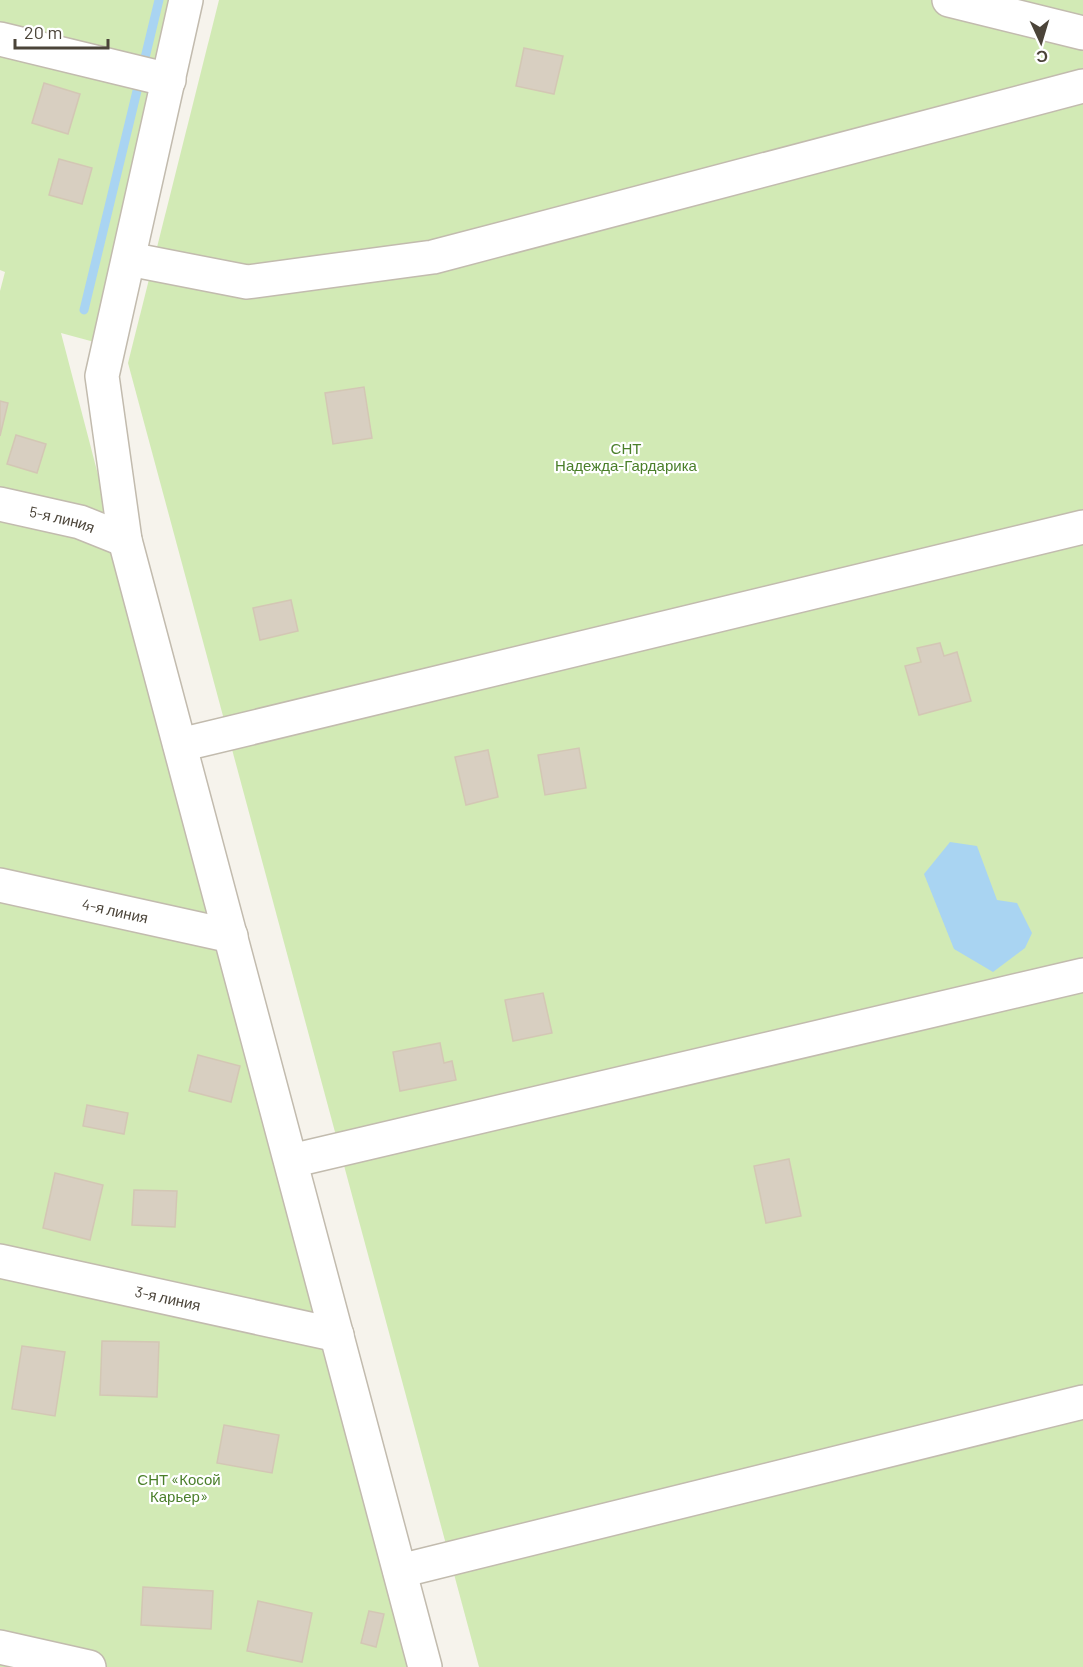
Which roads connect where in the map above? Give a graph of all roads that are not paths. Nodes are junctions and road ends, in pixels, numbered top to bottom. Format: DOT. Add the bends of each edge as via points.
graph roads {
  1 [pos="186,0"];
  2 [pos="949,0"];
  3 [pos="1083,33"];
  4 [pos="0,39"];
  5 [pos="169,80"];
  6 [pos="1083,86"];
  7 [pos="129,260"];
  8 [pos="0,504"];
  9 [pos="1083,527"];
  10 [pos="125,540"];
  11 [pos="180,745"];
  12 [pos="0,885"];
  13 [pos="231,936"];
  14 [pos="1083,975"];
  15 [pos="291,1161"];
  16 [pos="0,1261"];
  17 [pos="337,1335"];
  18 [pos="1083,1402"];
  19 [pos="400,1571"];
  20 [pos="0,1647"];
  21 [pos="89,1667"];
  22 [pos="425,1667"];
  1 -- 5 [label="street"];
  2 -- 3 [label="street"];
  4 -- 5 [label="street"];
  5 -- 7 [label="street"];
  6 -- 7 [label="street" via="433,257 247,282"];
  7 -- 10 [label="street" via="102,376"];
  8 -- 10 [label="street, 5-я линия" via="80,522"];
  9 -- 11 [label="street"];
  10 -- 11 [label="street"];
  11 -- 13 [label="street"];
  12 -- 13 [label="street, 4-я линия"];
  13 -- 15 [label="street"];
  14 -- 15 [label="street"];
  15 -- 17 [label="street"];
  16 -- 17 [label="street, 3-я линия"];
  17 -- 19 [label="street"];
  18 -- 19 [label="street"];
  19 -- 22 [label="street"];
  20 -- 21 [label="street"];
}
